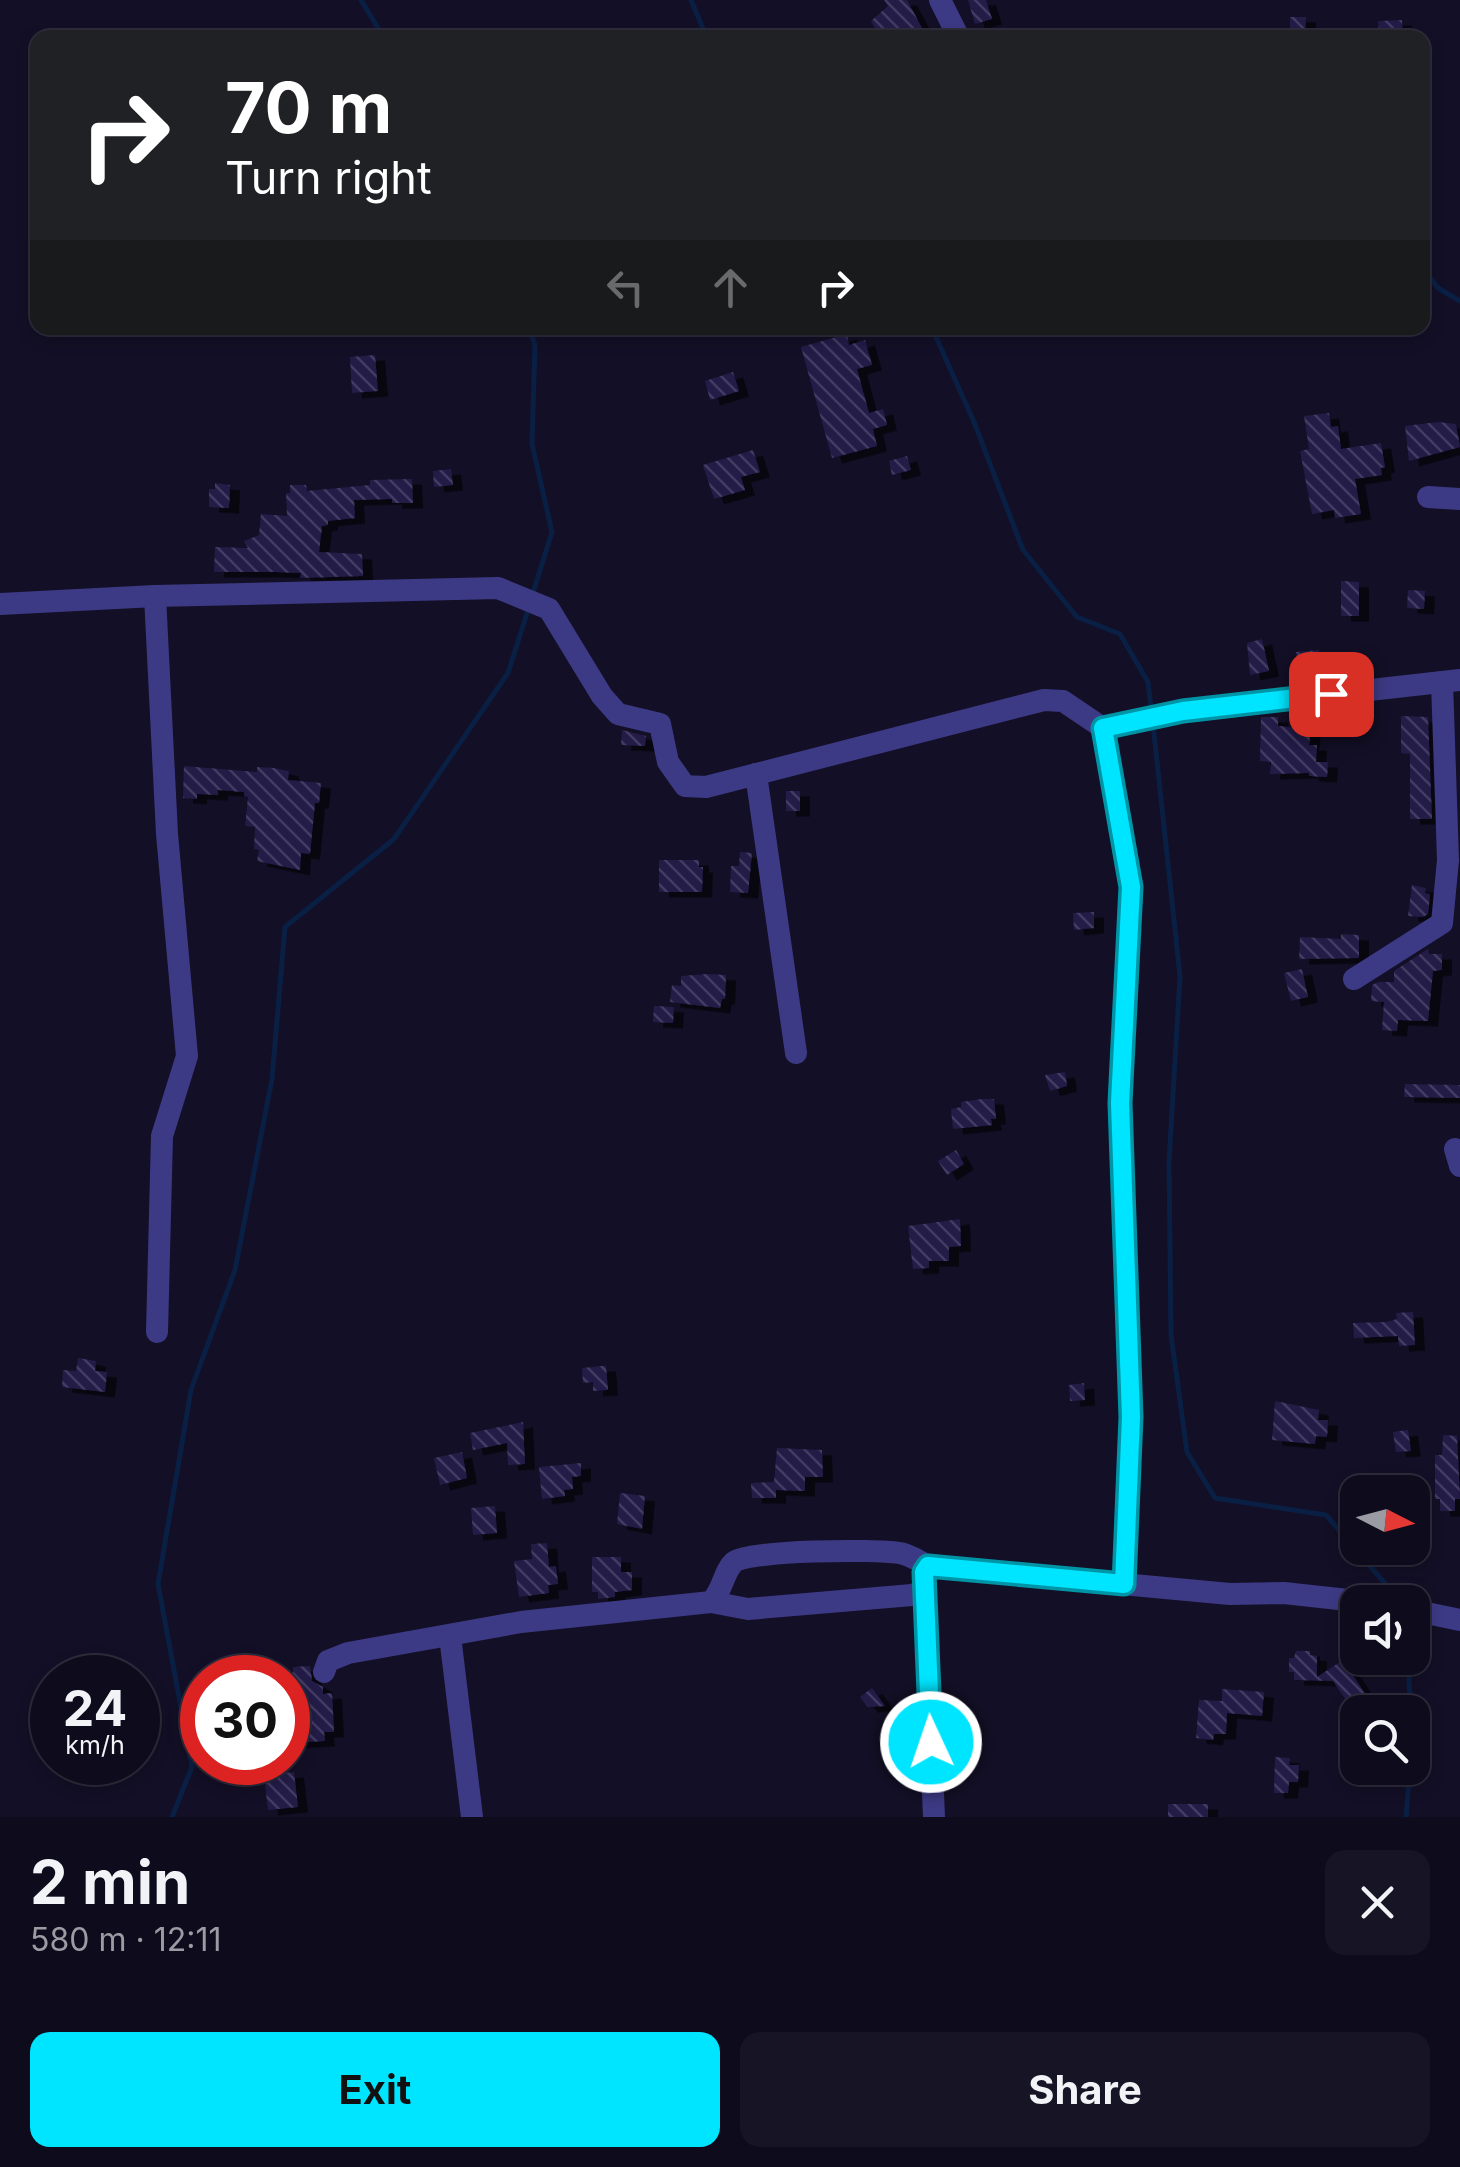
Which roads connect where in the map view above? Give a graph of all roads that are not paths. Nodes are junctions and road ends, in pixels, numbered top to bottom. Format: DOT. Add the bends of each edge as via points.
graph roads {
  1 [pos="940,0"];
  2 [pos="955,30"];
  3 [pos="1428,497"];
  4 [pos="1460,499"];
  5 [pos="155,596"];
  6 [pos="0,604"];
  7 [pos="1451,681"];
  8 [pos="1113,726"];
  9 [pos="756,774"];
  10 [pos="1354,979"];
  11 [pos="796,1053"];
  12 [pos="157,1332"];
  13 [pos="928,1566"];
  14 [pos="1124,1584"];
  15 [pos="924,1591"];
  16 [pos="1340,1599"];
  17 [pos="711,1602"];
  18 [pos="450,1636"];
  19 [pos="324,1672"];
  20 [pos="472,1817"];
  21 [pos="934,1817"];
  1 -- 2 [label="street"];
  3 -- 4 [label="street"];
  5 -- 6 [label="street"];
  5 -- 9 [label="street" via="498,588 549,610 618,714 660,724 668,762 685,786"];
  5 -- 12 [label="street" via="187,1056 162,1136"];
  7 -- 8 [label="street" via="1183,711"];
  7 -- 10 [label="street" via="1442,923"];
  8 -- 9 [label="street" via="1063,701 1044,700"];
  8 -- 14 [label="street" via="1131,887 1120,1103 1131,1417"];
  9 -- 11 [label="street"];
  13 -- 14 [label="street"];
  13 -- 15 [label="street"];
  13 -- 17 [label="street" via="904,1553 870,1550 757,1555 736,1560"];
  14 -- 16 [label="street"];
  15 -- 17 [label="street" via="748,1609"];
  15 -- 21 [label="street"];
  17 -- 18 [label="street"];
  18 -- 19 [label="street" via="348,1652 328,1661"];
  18 -- 20 [label="street"];
}
